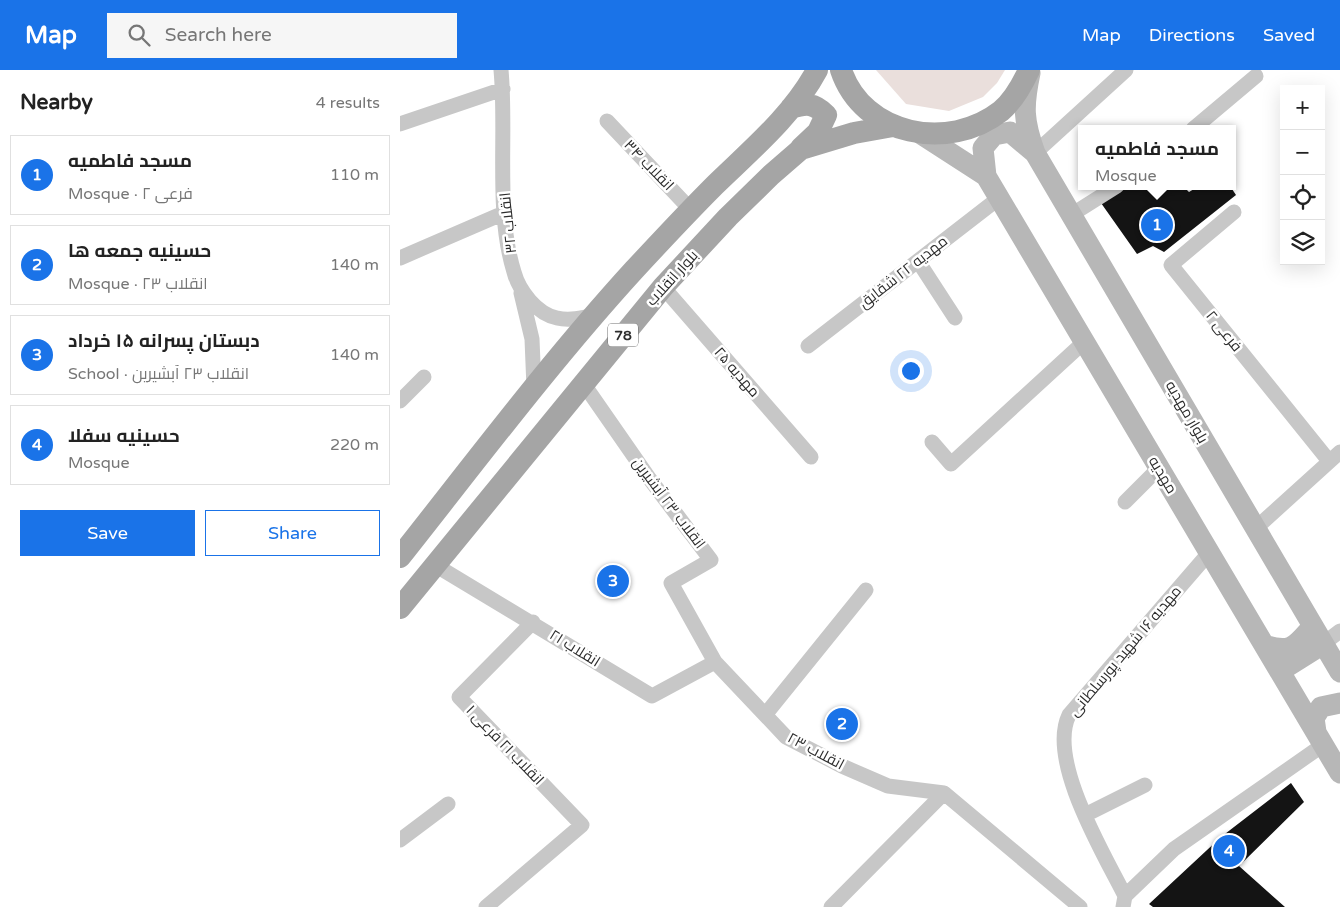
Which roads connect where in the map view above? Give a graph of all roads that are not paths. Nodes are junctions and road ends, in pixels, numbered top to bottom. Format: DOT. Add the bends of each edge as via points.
graph roads {
  1 [pos="501,70"];
  2 [pos="817,70"];
  3 [pos="841,70"];
  4 [pos="1030,70"];
  5 [pos="1126,70"];
  6 [pos="1256,76"];
  7 [pos="503,89"];
  8 [pos="791,108"];
  9 [pos="607,121"];
  10 [pos="400,124"];
  11 [pos="1198,125"];
  12 [pos="893,126"];
  13 [pos="920,134"];
  14 [pos="801,149"];
  15 [pos="1035,153"];
  16 [pos="986,176"];
  17 [pos="1111,190"];
  18 [pos="999,198"];
  19 [pos="691,210"];
  20 [pos="1234,212"];
  21 [pos="504,213"];
  22 [pos="1071,215"];
  23 [pos="400,258"];
  24 [pos="918,261"];
  25 [pos="520,286"];
  26 [pos="662,287"];
  27 [pos="595,316"];
  28 [pos="955,318"];
  29 [pos="1084,342"];
  30 [pos="808,346"];
  31 [pos="424,377"];
  32 [pos="583,383"];
  33 [pos="534,388"];
  34 [pos="400,401"];
  35 [pos="932,442"];
  36 [pos="811,457"];
  37 [pos="1334,457"];
  38 [pos="1158,468"];
  39 [pos="1125,502"];
  40 [pos="1256,528"];
  41 [pos="403,546"];
  42 [pos="1209,553"];
  43 [pos="435,564"];
  44 [pos="866,590"];
  45 [pos="400,608"];
  46 [pos="533,622"];
  47 [pos="1313,626"];
  48 [pos="1340,631"];
  49 [pos="1323,644"];
  50 [pos="1264,645"];
  51 [pos="715,662"];
  52 [pos="1280,671"];
  53 [pos="1340,672"];
  54 [pos="1340,703"];
  55 [pos="765,714"];
  56 [pos="1319,739"];
  57 [pos="1340,774"];
  58 [pos="1145,785"];
  59 [pos="944,793"];
  60 [pos="448,804"];
  61 [pos="1085,815"];
  62 [pos="400,840"];
  63 [pos="1124,901"];
  64 [pos="486,907"];
  65 [pos="831,907"];
  66 [pos="1080,907"];
  1 -- 7 [label="street, انقلاب ۳۲"];
  2 -- 8 [label="main road, 78"];
  3 -- 12 [label="main road, 78" via="865,108"];
  4 -- 13 [label="main road, 78" via="1002,110 977,126 949,134"];
  4 -- 15 [label="main road" via="1025,127"];
  5 -- 15 [label="street"];
  6 -- 11 [label="street"];
  7 -- 10 [label="street"];
  7 -- 21 [label="street, انقلاب ۳۲"];
  8 -- 14 [label="main road" via="802,104 817,106 826,115 818,132"];
  8 -- 19 [label="main road, 78"];
  9 -- 19 [label="street, انقلاب ۳۴"];
  12 -- 13 [label="main road, 78"];
  12 -- 14 [label="main road, بلوار انقلاب / 78" via="854,133"];
  13 -- 16 [label="main road"];
  14 -- 26 [label="main road, بلوار انقلاب / 78" via="728,217"];
  15 -- 16 [label="main road" via="1010,132 994,135 983,148"];
  15 -- 22 [label="main road, بلوار مهدیه"];
  16 -- 18 [label="main road, مهدیه"];
  17 -- 22 [label="street"];
  18 -- 24 [label="street, مهدیه ۲۲ شقایق"];
  18 -- 29 [label="main road, مهدیه"];
  19 -- 27 [label="main road, 78"];
  20 -- 37 [label="street, فرعی ۲" via="1171,265"];
  21 -- 23 [label="street"];
  21 -- 25 [label="street, انقلاب ۳۲" via="514,272"];
  22 -- 40 [label="main road, بلوار مهدیه"];
  24 -- 28 [label="street"];
  24 -- 30 [label="street, مهدیه ۲۲ شقایق"];
  25 -- 27 [label="street, انقلاب ۳۲" via="535,307 555,318"];
  25 -- 33 [label="street" via="532,339"];
  26 -- 32 [label="main road, بلوار انقلاب / 78"];
  26 -- 36 [label="street, مهدیه ۲۵"];
  27 -- 33 [label="main road, 78"];
  29 -- 35 [label="street" via="951,464"];
  29 -- 38 [label="main road, مهدیه"];
  31 -- 34 [label="street"];
  32 -- 43 [label="main road, بلوار انقلاب / 78"];
  32 -- 51 [label="street, انقلاب ۲۳ آبشیرین" via="711,560 671,583"];
  33 -- 41 [label="main road, 78"];
  37 -- 40 [label="street"];
  38 -- 39 [label="street"];
  38 -- 42 [label="main road, مهدیه"];
  40 -- 47 [label="main road, بلوار مهدیه"];
  42 -- 50 [label="main road, مهدیه"];
  42 -- 61 [label="street, مهدیه ۱۶ شهید پورسلطانی" via="1065,723 1062,741 1066,764"];
  43 -- 45 [label="main road, بلوار انقلاب / 78"];
  43 -- 46 [label="street, انقلاب ۲۱"];
  44 -- 55 [label="street"];
  46 -- 51 [label="street, انقلاب ۲۱" via="652,696"];
  46 -- 64 [label="street, انقلاب ۲۱ فرعی ۱" via="459,697 582,825"];
  47 -- 49 [label="main road, بلوار مهدیه"];
  47 -- 50 [label="main road" via="1295,645 1280,650"];
  48 -- 49 [label="street"];
  49 -- 52 [label="main road"];
  49 -- 53 [label="main road, بلوار مهدیه"];
  50 -- 52 [label="main road, مهدیه"];
  51 -- 55 [label="street, انقلاب ۲۳"];
  52 -- 56 [label="main road, مهدیه"];
  54 -- 56 [label="main road" via="1321,707 1314,718"];
  55 -- 59 [label="street, انقلاب ۲۳" via="786,737 842,766 888,786"];
  56 -- 57 [label="main road, مهدیه"];
  56 -- 63 [label="street" via="1174,849"];
  58 -- 61 [label="street"];
  59 -- 65 [label="street"];
  59 -- 66 [label="street"];
  60 -- 62 [label="street"];
  61 -- 63 [label="street, مهدیه ۱۶ شهید پورسلطانی"];
}
